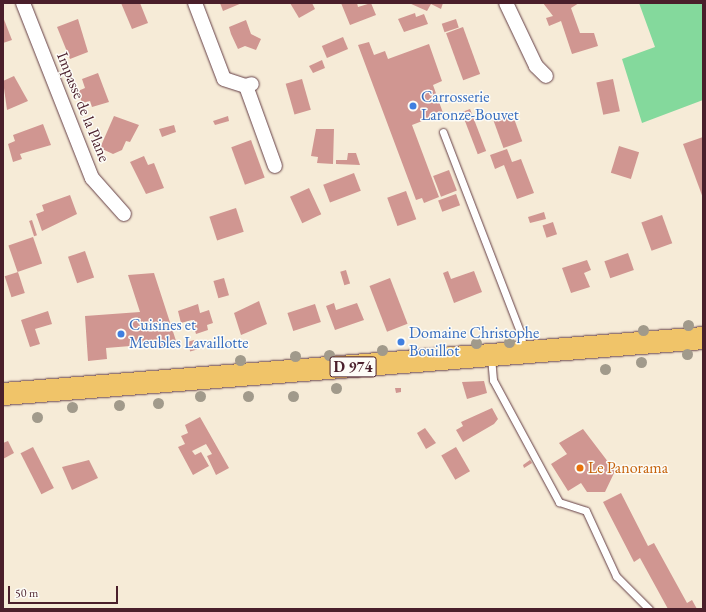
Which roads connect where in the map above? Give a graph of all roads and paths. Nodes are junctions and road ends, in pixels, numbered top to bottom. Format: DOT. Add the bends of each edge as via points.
graph roads {
  1 [pos="23,3"];
  2 [pos="196,3"];
  3 [pos="506,3"];
  4 [pos="546,76"];
  5 [pos="443,132"];
  6 [pos="276,166"];
  7 [pos="124,214"];
  8 [pos="703,338"];
  9 [pos="524,352"];
  10 [pos="491,355"];
  11 [pos="3,394"];
  12 [pos="650,609"];
  1 -- 7 [label="street, Impasse de la Plane" via="92,178"];
  2 -- 6 [label="street" via="224,80 249,85"];
  3 -- 4 [label="street" via="536,66"];
  5 -- 9 [label="lane" via="521,334"];
  8 -- 9 [label="main road, D 974"];
  9 -- 10 [label="main road, D 974"];
  10 -- 11 [label="main road, D 974"];
  10 -- 12 [label="lane" via="492,380 559,502 586,511 616,576"];
}
